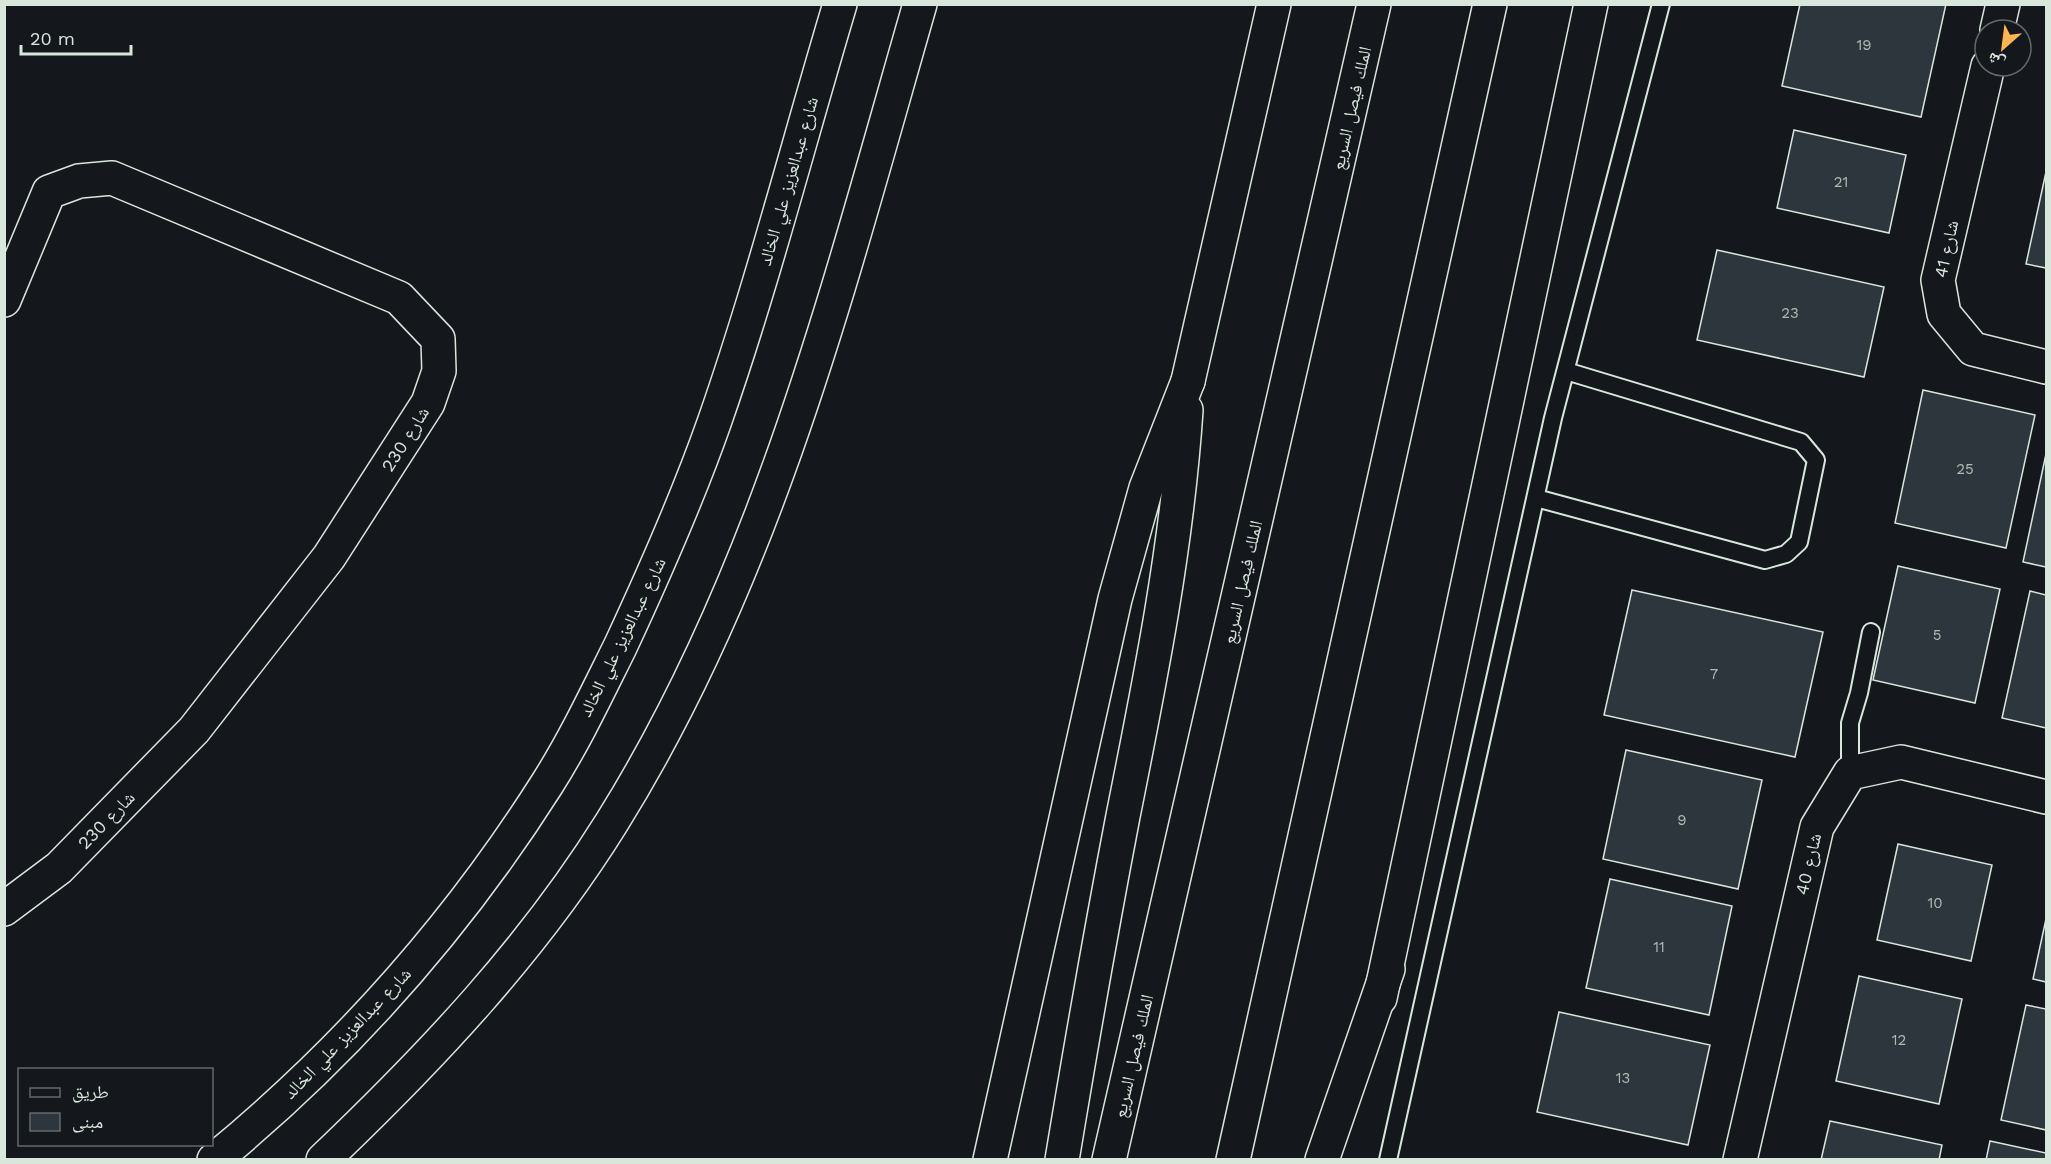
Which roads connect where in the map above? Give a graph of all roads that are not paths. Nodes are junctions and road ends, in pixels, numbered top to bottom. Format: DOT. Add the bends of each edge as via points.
graph roads {
  1 [pos="840,4"];
  2 [pos="920,4"];
  3 [pos="1274,4"];
  4 [pos="1374,4"];
  5 [pos="1490,4"];
  6 [pos="1591,4"];
  7 [pos="1660,4"];
  8 [pos="1985,78"];
  9 [pos="4,300"];
  10 [pos="2046,367"];
  11 [pos="1566,371"];
  12 [pos="1188,381"];
  13 [pos="1536,498"];
  14 [pos="1871,632"];
  15 [pos="1850,773"];
  16 [pos="2046,797"];
  17 [pos="4,909"];
  18 [pos="1388,969"];
  19 [pos="214,1160"];
  20 [pos="324,1160"];
  21 [pos="990,1160"];
  22 [pos="1062,1160"];
  23 [pos="1109,1160"];
  24 [pos="1233,1160"];
  25 [pos="1322,1160"];
  26 [pos="1339,1160"];
  27 [pos="1388,1160"];
  28 [pos="1740,1160"];
  1 -- 19 [label="main road, شارع عبدالعزيز علي الخالد" via="743,337 713,425 676,522 599,690 549,781 507,844 416,962 310,1075"];
  2 -- 20 [label="main road" via="820,351 749,549 684,695 611,824 525,944 422,1064"];
  3 -- 12 [label="main road"];
  4 -- 23 [label="main road, الملك فيصل السريع"];
  5 -- 24 [label="main road"];
  6 -- 18 [label="main road"];
  7 -- 11 [label="lane"];
  8 -- 10 [label="main road, شارع 41" via="1938,280 1944,314 1973,349"];
  9 -- 17 [label="main road, شارع 230" via="49,192 79,181 112,178 399,298 438,339 439,371 428,402 329,557 194,730 59,868"];
  11 -- 13 [label="lane"];
  11 -- 13 [label="lane" via="1801,442 1816,460 1799,542 1786,554 1765,560"];
  12 -- 21 [label="main road" via="1146,488 1115,599"];
  12 -- 22 [label="main road" via="1164,609 1090,988"];
  13 -- 27 [label="lane"];
  14 -- 15 [label="lane" via="1850,723"];
  15 -- 16 [label="main road" via="1901,762"];
  15 -- 28 [label="main road, شارع 40" via="1817,827"];
  18 -- 25 [label="main road"];
  18 -- 26 [label="main road"];
}
